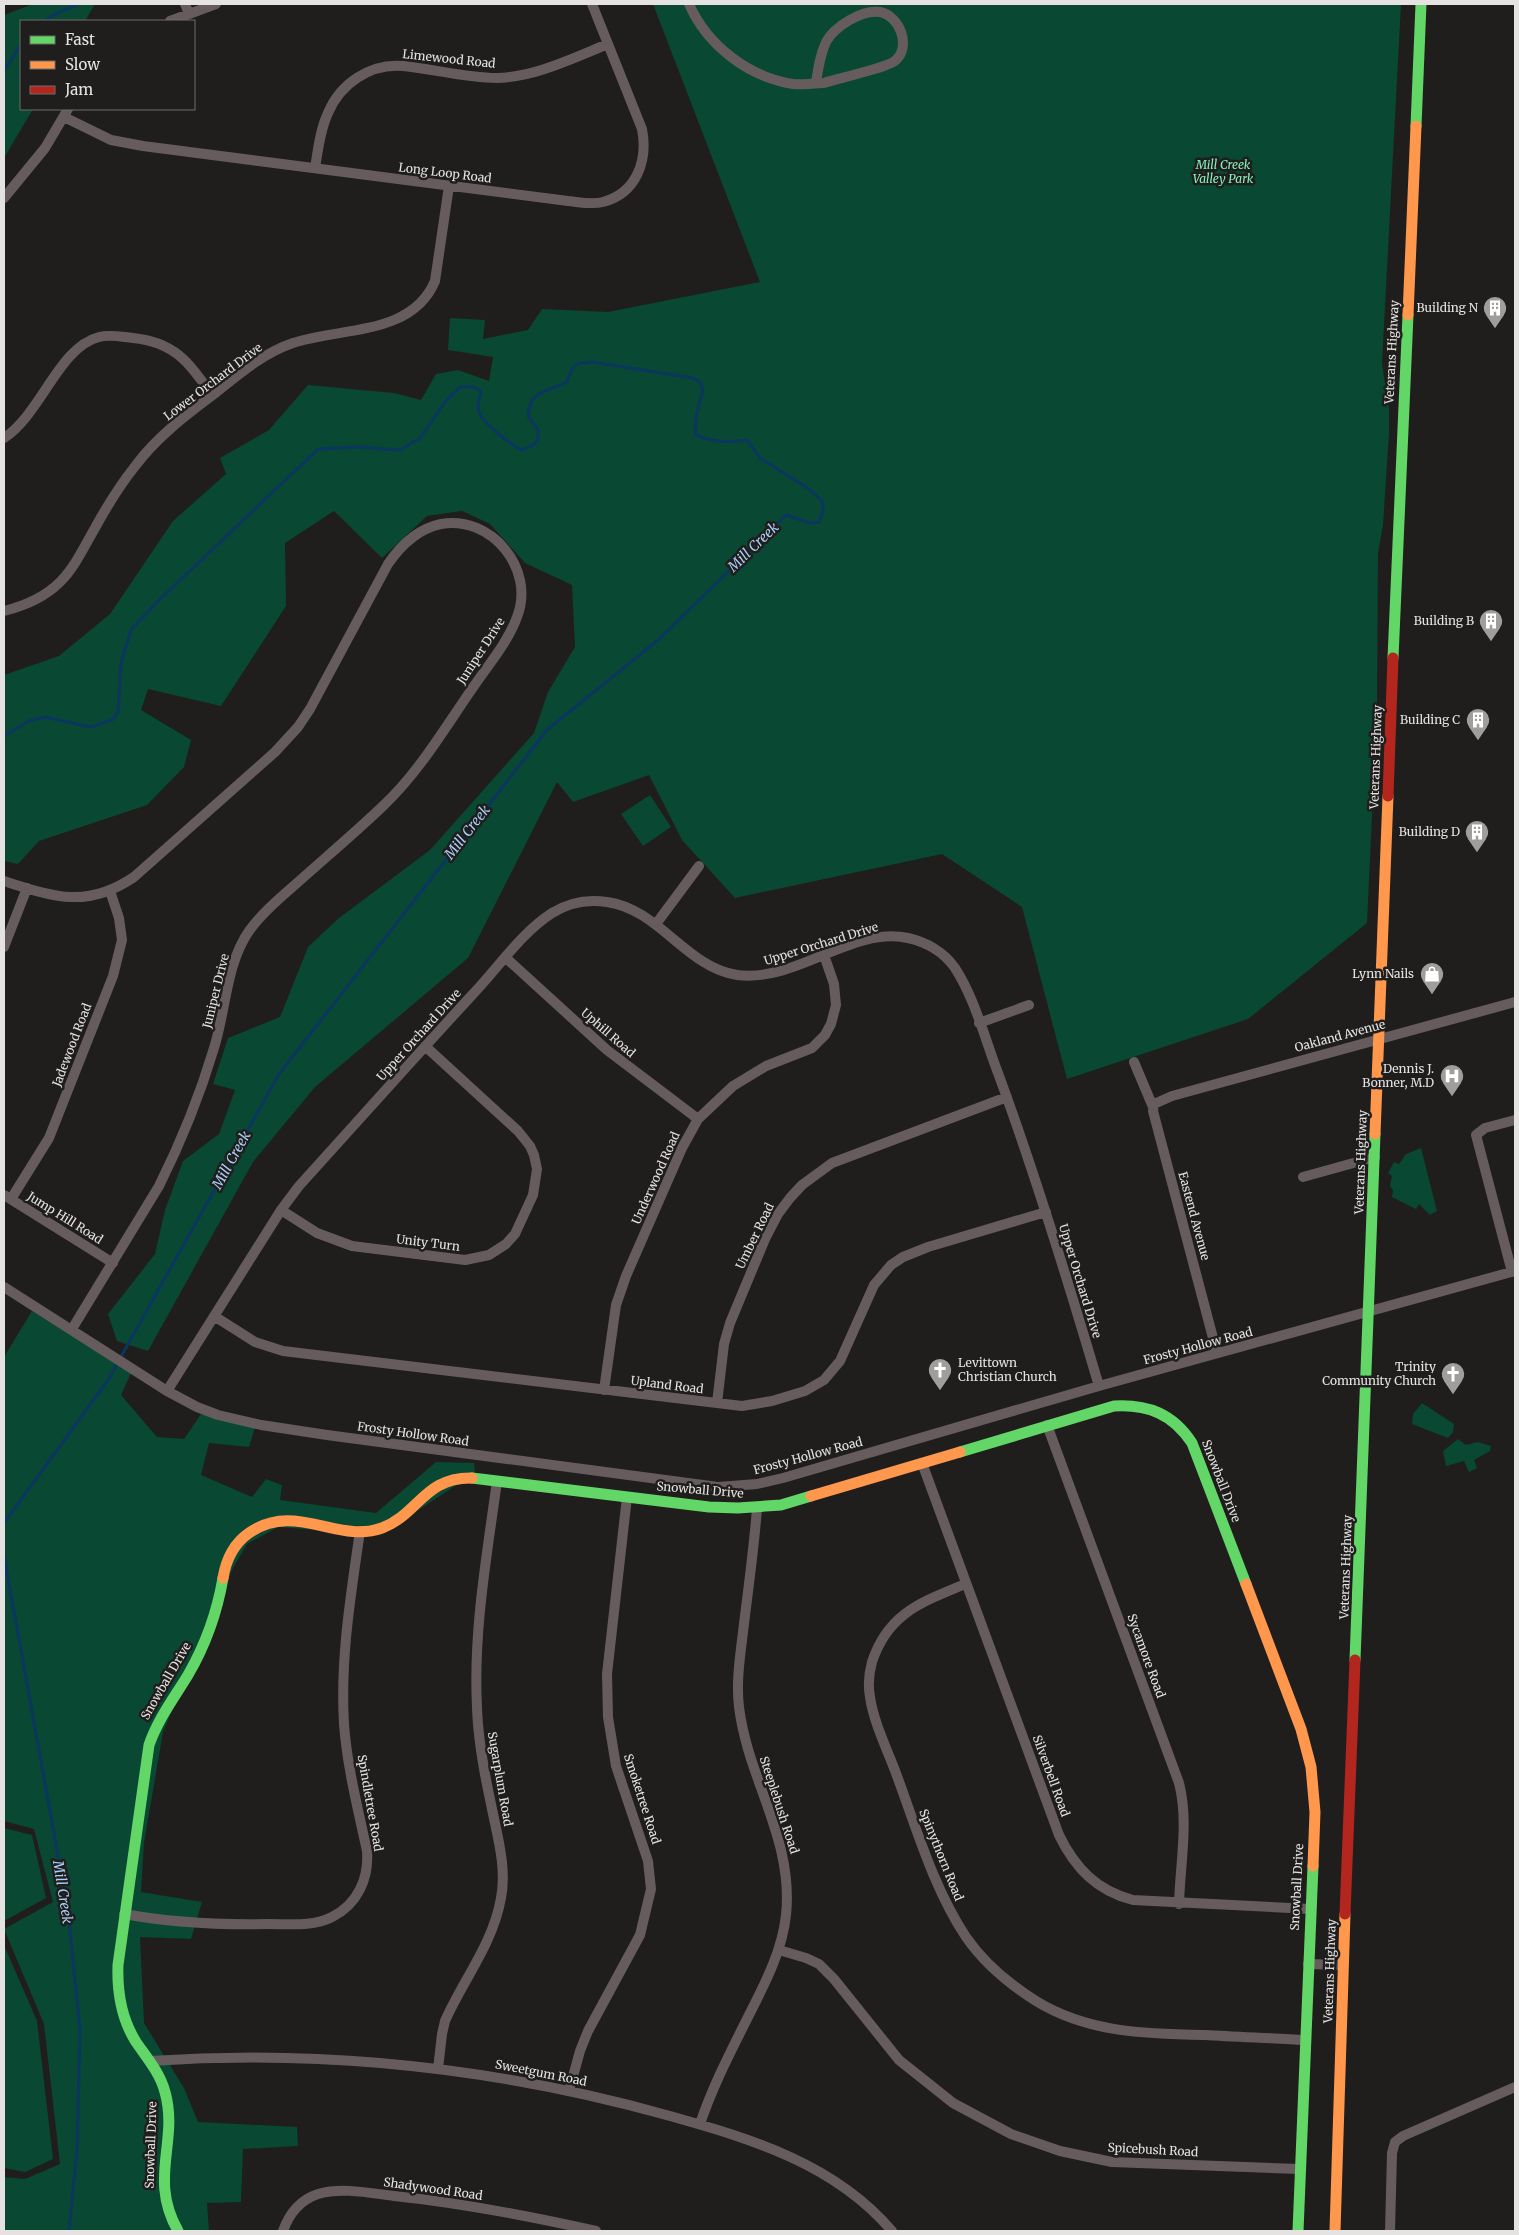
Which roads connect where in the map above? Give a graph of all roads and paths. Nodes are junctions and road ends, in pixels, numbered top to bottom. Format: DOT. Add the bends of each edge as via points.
graph roads {
  1 [pos="185,4"];
  2 [pos="216,4"];
  3 [pos="592,4"];
  4 [pos="689,4"];
  5 [pos="1421,4"];
  6 [pos="189,14"];
  7 [pos="173,20"];
  8 [pos="608,44"];
  9 [pos="816,83"];
  10 [pos="66,113"];
  11 [pos="315,168"];
  12 [pos="449,186"];
  13 [pos="4,198"];
  14 [pos="212,395"];
  15 [pos="4,438"];
  16 [pos="4,611"];
  17 [pos="700,866"];
  18 [pos="4,881"];
  19 [pos="26,888"];
  20 [pos="110,891"];
  21 [pos="656,924"];
  22 [pos="4,947"];
  23 [pos="824,955"];
  24 [pos="506,958"];
  25 [pos="1515,1002"];
  26 [pos="1029,1005"];
  27 [pos="979,1023"];
  28 [pos="1380,1039"];
  29 [pos="425,1046"];
  30 [pos="1134,1062"];
  31 [pos="1007,1097"];
  32 [pos="1153,1107"];
  33 [pos="698,1119"];
  34 [pos="1515,1120"];
  35 [pos="1375,1157"];
  36 [pos="1303,1177"];
  37 [pos="8,1197"];
  38 [pos="281,1210"];
  39 [pos="1046,1212"];
  40 [pos="112,1263"];
  41 [pos="1514,1271"];
  42 [pos="4,1287"];
  43 [pos="1369,1312"];
  44 [pos="214,1316"];
  45 [pos="72,1329"];
  46 [pos="1217,1353"];
  47 [pos="1099,1386"];
  48 [pos="604,1390"];
  49 [pos="167,1391"];
  50 [pos="717,1403"];
  51 [pos="1047,1425"];
  52 [pos="922,1463"];
  53 [pos="497,1481"];
  54 [pos="627,1497"];
  55 [pos="757,1508"];
  56 [pos="360,1531"];
  57 [pos="965,1584"];
  58 [pos="1179,1904"];
  59 [pos="1310,1909"];
  60 [pos="124,1914"];
  61 [pos="779,1950"];
  62 [pos="1308,1964"];
  63 [pos="1343,1965"];
  64 [pos="1305,2040"];
  65 [pos="150,2061"];
  66 [pos="438,2069"];
  67 [pos="1515,2087"];
  68 [pos="569,2091"];
  69 [pos="700,2124"];
  70 [pos="1300,2169"];
  71 [pos="178,2231"];
  72 [pos="283,2231"];
  73 [pos="596,2231"];
  74 [pos="892,2231"];
  75 [pos="1298,2231"];
  76 [pos="1336,2231"];
  77 [pos="1390,2231"];
  1 -- 6 [label="street"];
  2 -- 6 [label="street"];
  3 -- 8 [label="street, Long Loop Road"];
  4 -- 9 [label="street" via="720,50 756,72 793,84"];
  5 -- 28 [label="street, Veterans Highway"];
  6 -- 7 [label="street"];
  8 -- 11 [label="street, Limewood Road" via="514,77 487,77 401,66 384,66 369,71 347,85 334,99 323,126"];
  8 -- 12 [label="street, Long Loop Road" via="644,137 644,161 629,186 605,202 592,203"];
  9 -- 9 [label="street" via="895,62 903,51 902,32 893,19 881,12 868,12 847,20 827,41"];
  10 -- 11 [label="street, Long Loop Road" via="111,140"];
  10 -- 13 [label="street" via="45,148"];
  11 -- 12 [label="street, Long Loop Road"];
  12 -- 14 [label="street, Lower Orchard Drive" via="435,281 416,308 389,322 292,344 262,358"];
  14 -- 15 [label="street" via="183,357 168,346 139,338 99,337 72,353 23,422"];
  14 -- 16 [label="street, Lower Orchard Drive" via="153,445 136,464 73,568 60,582 35,599"];
  17 -- 21 [label="street"];
  18 -- 19 [label="street, Juniper Drive"];
  19 -- 20 [label="street, Juniper Drive" via="71,898"];
  19 -- 22 [label="street"];
  20 -- 37 [label="street, Jadewood Road" via="122,940 113,976 49,1138"];
  20 -- 40 [label="street, Juniper Drive" via="142,870 289,738 310,708 400,547 428,529 455,523 486,532 504,548 516,564 522,588 513,626 405,784 268,909 247,934 233,966 214,1049 171,1162"];
  21 -- 23 [label="street, Upper Orchard Drive" via="710,965 738,975 766,974"];
  21 -- 24 [label="street, Upper Orchard Drive" via="631,908 616,903 576,903 554,912 540,923"];
  23 -- 27 [label="street, Upper Orchard Drive" via="875,938 899,937 936,949 954,966"];
  23 -- 33 [label="street, Underwood Road" via="834,984 836,1005 825,1035 812,1048 766,1066 746,1078"];
  24 -- 29 [label="street, Upper Orchard Drive"];
  24 -- 33 [label="street, Uphill Road" via="607,1050"];
  25 -- 28 [label="street, Oakland Avenue"];
  26 -- 27 [label="street"];
  27 -- 31 [label="street, Upper Orchard Drive"];
  28 -- 32 [label="street, Oakland Avenue" via="1172,1096"];
  28 -- 35 [label="street, Veterans Highway"];
  29 -- 38 [label="street, Upper Orchard Drive"];
  29 -- 38 [label="street, Unity Turn" via="518,1131 530,1146 537,1169 534,1195 515,1234 488,1255 465,1260 342,1244 317,1233"];
  30 -- 32 [label="street, Eastend Avenue"];
  31 -- 39 [label="street, Upper Orchard Drive"];
  31 -- 50 [label="street, Umber Road" via="832,1163 802,1185 778,1214 730,1323 724,1344"];
  32 -- 46 [label="street, Eastend Avenue"];
  33 -- 48 [label="street, Underwood Road" via="626,1276 616,1305"];
  34 -- 41 [label="street" via="1485,1128 1476,1135"];
  35 -- 36 [label="street"];
  35 -- 43 [label="street, Veterans Highway"];
  37 -- 40 [label="street, Jump Hill Road"];
  38 -- 44 [label="street, Upper Orchard Drive"];
  39 -- 47 [label="street, Upper Orchard Drive"];
  39 -- 50 [label="street, Upland Road" via="928,1247 891,1265 874,1285 840,1361 816,1385 760,1403 742,1406"];
  40 -- 45 [label="street, Juniper Drive"];
  41 -- 43 [label="street, Frosty Hollow Road"];
  42 -- 45 [label="street, Frosty Hollow Road"];
  43 -- 46 [label="street, Frosty Hollow Road"];
  43 -- 63 [label="street, Veterans Highway"];
  44 -- 48 [label="street, Upland Road" via="255,1342 283,1351"];
  44 -- 49 [label="street, Upper Orchard Drive"];
  45 -- 49 [label="street, Frosty Hollow Road"];
  46 -- 47 [label="street, Frosty Hollow Road"];
  47 -- 49 [label="street, Frosty Hollow Road" via="783,1478 718,1487 261,1425 218,1416"];
  48 -- 50 [label="street, Upland Road"];
  51 -- 52 [label="street, Snowball Drive"];
  51 -- 58 [label="street, Sycamore Road" via="1179,1783 1182,1822"];
  51 -- 59 [label="street, Snowball Drive" via="1114,1406 1136,1404 1169,1416 1182,1427 1192,1443 1300,1729 1311,1767 1315,1812"];
  52 -- 55 [label="street, Snowball Drive" via="803,1499"];
  52 -- 57 [label="street, Silverbell Road"];
  53 -- 54 [label="street, Snowball Drive"];
  53 -- 56 [label="street, Snowball Drive" via="456,1478 443,1482 397,1520 383,1528"];
  53 -- 66 [label="street, Sugarplum Road" via="477,1648 476,1707 480,1753 499,1843 503,1886 486,1946 445,2021"];
  54 -- 55 [label="street, Snowball Drive" via="709,1507"];
  54 -- 68 [label="street, Smoketree Road" via="607,1674 608,1717 616,1766 648,1861 651,1889 640,1934 588,2031"];
  55 -- 61 [label="street, Steeplebush Road" via="738,1690 748,1749 785,1860 788,1896"];
  56 -- 60 [label="street, Snowball Drive" via="310,1522 278,1521 253,1530 232,1550 205,1641 154,1729"];
  56 -- 60 [label="street, Spindletree Road" via="343,1696 344,1726 367,1856 367,1872 360,1891 332,1917 306,1924 192,1924"];
  57 -- 58 [label="street, Silverbell Road" via="1059,1835 1078,1868 1120,1897"];
  57 -- 64 [label="street, Spinythorn Road" via="901,1615 881,1639 871,1666 869,1688 874,1714 943,1896 967,1938 1008,1981 1037,2001 1078,2020 1114,2030 1147,2034"];
  58 -- 59 [label="street, Silverbell Road"];
  59 -- 62 [label="street, Snowball Drive"];
  60 -- 65 [label="street, Snowball Drive" via="118,1998 126,2024"];
  61 -- 69 [label="street, Steeplebush Road" via="718,2078"];
  61 -- 70 [label="street, Spicebush Road" via="819,1964 899,2060 953,2103 1011,2134 1060,2151 1112,2162"];
  62 -- 63 [label="street"];
  62 -- 64 [label="street, Snowball Drive"];
  63 -- 76 [label="street, Veterans Highway"];
  64 -- 70 [label="street, Snowball Drive"];
  65 -- 66 [label="street, Sweetgum Road" via="252,2057"];
  65 -- 71 [label="street, Snowball Drive" via="160,2076 167,2102 162,2184 168,2214"];
  66 -- 68 [label="street, Sweetgum Road"];
  67 -- 77 [label="street" via="1395,2142"];
  68 -- 69 [label="street, Sweetgum Road"];
  69 -- 74 [label="street, Sweetgum Road" via="805,2162 858,2198"];
  70 -- 75 [label="street, Snowball Drive"];
  72 -- 73 [label="street, Shadywood Road" via="298,2206 315,2195 342,2191 446,2201"];
}
